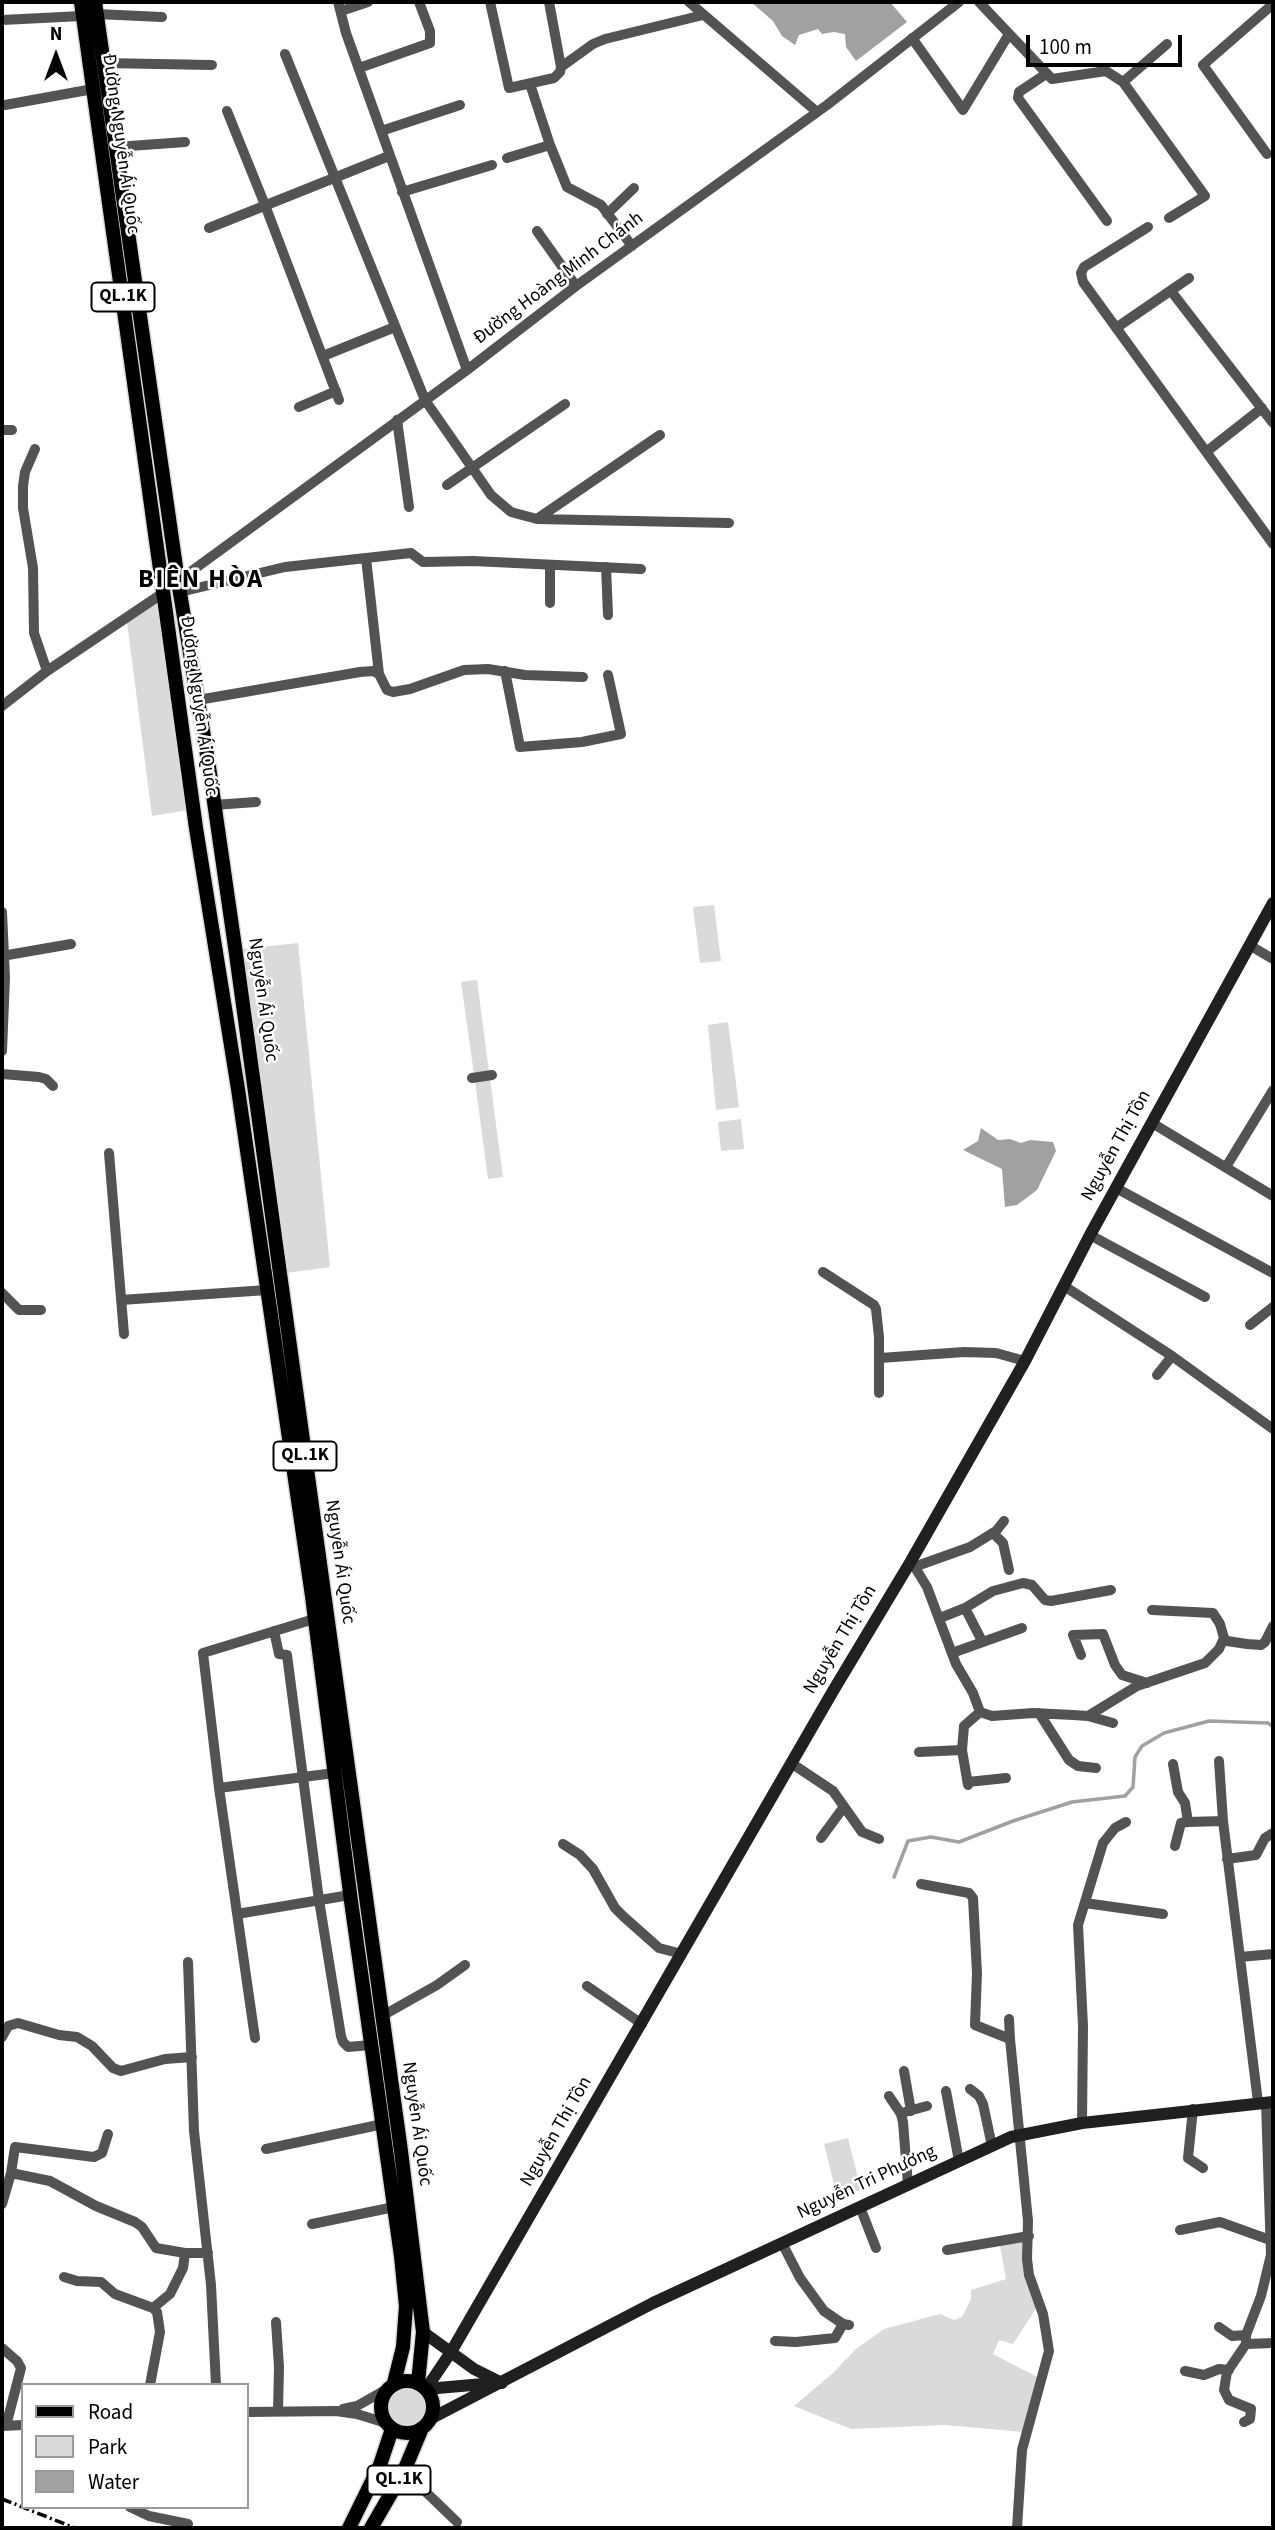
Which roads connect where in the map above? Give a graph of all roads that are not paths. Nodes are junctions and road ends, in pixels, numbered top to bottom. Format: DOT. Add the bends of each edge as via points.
graph roads {
  1 [pos="368,2"];
  2 [pos="419,2"];
  3 [pos="490,2"];
  4 [pos="548,2"];
  5 [pos="689,2"];
  6 [pos="959,2"];
  7 [pos="979,2"];
  8 [pos="1273,4"];
  9 [pos="340,7"];
  10 [pos="89,8"];
  11 [pos="703,15"];
  12 [pos="162,17"];
  13 [pos="2,20"];
  14 [pos="1009,34"];
  15 [pos="912,38"];
  16 [pos="1167,44"];
  17 [pos="285,54"];
  18 [pos="103,63"];
  19 [pos="212,65"];
  20 [pos="359,68"];
  21 [pos="561,68"];
  22 [pos="1046,74"];
  23 [pos="1123,82"];
  24 [pos="530,84"];
  25 [pos="100,88"];
  26 [pos="5,105"];
  27 [pos="460,105"];
  28 [pos="227,111"];
  29 [pos="817,112"];
  30 [pos="381,131"];
  31 [pos="185,142"];
  32 [pos="550,145"];
  33 [pos="116,147"];
  34 [pos="1267,154"];
  35 [pos="389,156"];
  36 [pos="506,158"];
  37 [pos="492,165"];
  38 [pos="334,176"];
  39 [pos="634,188"];
  40 [pos="402,192"];
  41 [pos="265,205"];
  42 [pos="607,214"];
  43 [pos="1169,218"];
  44 [pos="1107,221"];
  45 [pos="1148,227"];
  46 [pos="209,228"];
  47 [pos="537,231"];
  48 [pos="632,246"];
  49 [pos="1189,278"];
  50 [pos="576,286"];
  51 [pos="1171,291"];
  52 [pos="395,327"];
  53 [pos="1116,328"];
  54 [pos="323,356"];
  55 [pos="467,370"];
  56 [pos="425,400"];
  57 [pos="565,404"];
  58 [pos="299,407"];
  59 [pos="1262,408"];
  60 [pos="397,420"];
  61 [pos="1273,423"];
  62 [pos="660,435"];
  63 [pos="35,449"];
  64 [pos="1206,452"];
  65 [pos="472,468"];
  66 [pos="447,485"];
  67 [pos="409,507"];
  68 [pos="537,519"];
  69 [pos="729,523"];
  70 [pos="1273,544"];
  71 [pos="366,558"];
  72 [pos="550,566"];
  73 [pos="606,567"];
  74 [pos="641,569"];
  75 [pos="179,586"];
  76 [pos="163,593"];
  77 [pos="550,603"];
  78 [pos="608,615"];
  79 [pos="47,671"];
  80 [pos="505,671"];
  81 [pos="379,674"];
  82 [pos="608,675"];
  83 [pos="583,677"];
  84 [pos="198,700"];
  85 [pos="2,706"];
  86 [pos="256,802"];
  87 [pos="214,806"];
  88 [pos="1273,902"];
  89 [pos="2,912"];
  90 [pos="71,944"];
  91 [pos="1249,945"];
  92 [pos="3,956"];
  93 [pos="1273,959"];
  94 [pos="2,1051"];
  95 [pos="2,1074"];
  96 [pos="492,1075"];
  97 [pos="472,1078"];
  98 [pos="53,1086"];
  99 [pos="1273,1090"];
  100 [pos="1152,1123"];
  101 [pos="109,1153"];
  102 [pos="1226,1167"];
  103 [pos="1116,1188"];
  104 [pos="1273,1196"];
  105 [pos="1090,1235"];
  106 [pos="823,1272"];
  107 [pos="1273,1273"];
  108 [pos="1064,1286"];
  109 [pos="274,1289"];
  110 [pos="2,1293"];
  111 [pos="1205,1297"];
  112 [pos="121,1300"];
  113 [pos="1273,1307"];
  114 [pos="41,1310"];
  115 [pos="1250,1325"];
  116 [pos="124,1334"];
  117 [pos="1172,1356"];
  118 [pos="880,1358"];
  119 [pos="1024,1361"];
  120 [pos="1157,1375"];
  121 [pos="879,1393"];
  122 [pos="1273,1429"];
  123 [pos="1004,1521"];
  124 [pos="993,1533"];
  125 [pos="912,1564"];
  126 [pos="1009,1570"];
  127 [pos="1111,1590"];
  128 [pos="965,1608"];
  129 [pos="1152,1610"];
  130 [pos="940,1618"];
  131 [pos="314,1619"];
  132 [pos="1273,1626"];
  133 [pos="1022,1628"];
  134 [pos="274,1632"];
  135 [pos="1224,1638"];
  136 [pos="982,1641"];
  137 [pos="952,1653"];
  138 [pos="1081,1655"];
  139 [pos="1147,1683"];
  140 [pos="980,1712"];
  141 [pos="1039,1713"];
  142 [pos="1088,1716"];
  143 [pos="1113,1723"];
  144 [pos="962,1750"];
  145 [pos="919,1752"];
  146 [pos="1219,1761"];
  147 [pos="791,1763"];
  148 [pos="1173,1764"];
  149 [pos="1096,1768"];
  150 [pos="334,1773"];
  151 [pos="302,1777"];
  152 [pos="1006,1778"];
  153 [pos="219,1788"];
  154 [pos="843,1808"];
  155 [pos="1223,1821"];
  156 [pos="1126,1822"];
  157 [pos="1188,1822"];
  158 [pos="1273,1833"];
  159 [pos="821,1838"];
  160 [pos="878,1839"];
  161 [pos="564,1844"];
  162 [pos="1175,1846"];
  163 [pos="1227,1859"];
  164 [pos="921,1884"];
  165 [pos="350,1895"];
  166 [pos="319,1900"];
  167 [pos="1085,1903"];
  168 [pos="237,1914"];
  169 [pos="1163,1914"];
  170 [pos="682,1954"];
  171 [pos="1273,1954"];
  172 [pos="1240,1957"];
  173 [pos="188,1962"];
  174 [pos="465,1965"];
  175 [pos="587,1986"];
  176 [pos="382,2016"];
  177 [pos="1009,2019"];
  178 [pos="642,2024"];
  179 [pos="2,2037"];
  180 [pos="255,2038"];
  181 [pos="1010,2039"];
  182 [pos="371,2045"];
  183 [pos="192,2057"];
  184 [pos="382,2071"];
  185 [pos="904,2071"];
  186 [pos="970,2089"];
  187 [pos="946,2091"];
  188 [pos="889,2096"];
  189 [pos="1266,2102"];
  190 [pos="927,2106"];
  191 [pos="1193,2109"];
  192 [pos="906,2112"];
  193 [pos="1082,2123"];
  194 [pos="383,2124"];
  195 [pos="108,2134"];
  196 [pos="1021,2134"];
  197 [pos="992,2146"];
  198 [pos="266,2149"];
  199 [pos="959,2161"];
  200 [pos="1203,2168"];
  201 [pos="11,2173"];
  202 [pos="908,2185"];
  203 [pos="2,2204"];
  204 [pos="394,2207"];
  205 [pos="860,2207"];
  206 [pos="312,2224"];
  207 [pos="1180,2230"];
  208 [pos="1029,2236"];
  209 [pos="1270,2240"];
  210 [pos="782,2243"];
  211 [pos="876,2248"];
  212 [pos="947,2250"];
  213 [pos="185,2253"];
  214 [pos="208,2253"];
  215 [pos="64,2277"];
  216 [pos="153,2308"];
  217 [pos="276,2322"];
  218 [pos="1219,2327"];
  219 [pos="424,2332"];
  220 [pos="1246,2340"];
  221 [pos="775,2341"];
  222 [pos="1273,2343"];
  223 [pos="2,2348"];
  224 [pos="451,2352"];
  225 [pos="1228,2370"];
  226 [pos="1185,2371"];
  227 [pos="150,2383"];
  228 [pos="216,2383"];
  229 [pos="502,2383"];
  230 [pos="391,2386"];
  231 [pos="422,2386"];
  232 [pos="336,2411"];
  233 [pos="248,2412"];
  234 [pos="278,2412"];
  235 [pos="1244,2422"];
  236 [pos="426,2424"];
  237 [pos="4,2426"];
  238 [pos="389,2426"];
  239 [pos="404,2471"];
  240 [pos="134,2509"];
  241 [pos="457,2522"];
  242 [pos="188,2524"];
  243 [pos="349,2528"];
  244 [pos="370,2528"];
  245 [pos="1017,2528"];
  1 -- 9 [label="street"];
  2 -- 20 [label="street" via="429,43"];
  3 -- 24 [label="street" via="509,88"];
  4 -- 21 [label="street"];
  5 -- 11 [label="street"];
  6 -- 15 [label="street, Đường Hoàng Minh Chánh"];
  7 -- 14 [label="street"];
  8 -- 34 [label="street" via="1203,65"];
  9 -- 20 [label="street"];
  10 -- 12 [label="street"];
  10 -- 13 [label="street"];
  10 -- 18 [label="main road, Đường Nguyễn Ái Quốc / QL.1K"];
  10 -- 25 [label="main road, Đường Nguyễn Ái Quốc / QL.1K"];
  11 -- 21 [label="street" via="605,39"];
  11 -- 29 [label="street"];
  14 -- 15 [label="street" via="964,110"];
  14 -- 22 [label="street"];
  15 -- 29 [label="street, Đường Hoàng Minh Chánh"];
  16 -- 23 [label="street"];
  17 -- 38 [label="street"];
  18 -- 19 [label="street"];
  18 -- 25 [label="main road, Đường Nguyễn Ái Quốc / QL.1K"];
  20 -- 30 [label="street"];
  21 -- 24 [label="street" via="554,78"];
  22 -- 23 [label="street" via="1058,79 1106,71"];
  22 -- 44 [label="street" via="1019,92 1018,98"];
  23 -- 43 [label="street" via="1205,196"];
  24 -- 32 [label="street"];
  25 -- 26 [label="street"];
  25 -- 33 [label="main road, Đường Nguyễn Ái Quốc / QL.1K"];
  25 -- 76 [label="main road, Đường Nguyễn Ái Quốc / QL.1K"];
  27 -- 30 [label="street"];
  28 -- 41 [label="street"];
  29 -- 48 [label="street, Đường Hoàng Minh Chánh"];
  30 -- 35 [label="street"];
  31 -- 33 [label="street"];
  32 -- 36 [label="street"];
  32 -- 42 [label="street" via="567,187 596,201"];
  33 -- 75 [label="main road, Đường Nguyễn Ái Quốc / QL.1K"];
  35 -- 38 [label="street"];
  35 -- 40 [label="street"];
  37 -- 40 [label="street"];
  38 -- 41 [label="street"];
  38 -- 52 [label="street"];
  39 -- 42 [label="street"];
  40 -- 55 [label="street"];
  41 -- 46 [label="street"];
  41 -- 54 [label="street"];
  42 -- 48 [label="street"];
  45 -- 53 [label="street" via="1082,270 1083,282"];
  47 -- 50 [label="street"];
  48 -- 50 [label="street, Đường Hoàng Minh Chánh"];
  49 -- 51 [label="street"];
  50 -- 55 [label="street, Đường Hoàng Minh Chánh"];
  51 -- 53 [label="street"];
  51 -- 59 [label="street"];
  52 -- 54 [label="street"];
  52 -- 56 [label="street"];
  53 -- 64 [label="street"];
  54 -- 58 [label="street" via="337,395"];
  55 -- 56 [label="street, Đường Hoàng Minh Chánh"];
  56 -- 60 [label="street, Đường Hoàng Minh Chánh"];
  56 -- 65 [label="street"];
  57 -- 65 [label="street"];
  59 -- 61 [label="street"];
  59 -- 64 [label="street"];
  60 -- 67 [label="street"];
  60 -- 75 [label="street, Đường Hoàng Minh Chánh"];
  62 -- 68 [label="street"];
  63 -- 79 [label="street" via="25,472 23,508 33,568 34,633"];
  64 -- 70 [label="street"];
  65 -- 66 [label="street"];
  65 -- 68 [label="street" via="491,495 511,512"];
  68 -- 69 [label="street"];
  71 -- 72 [label="street" via="411,553 423,562"];
  71 -- 75 [label="street"];
  71 -- 81 [label="street"];
  72 -- 73 [label="street"];
  72 -- 77 [label="street"];
  73 -- 74 [label="street"];
  73 -- 78 [label="street"];
  75 -- 76 [label="main road"];
  75 -- 84 [label="main road, Nguyễn Ái Quốc / QL.1K"];
  76 -- 79 [label="street"];
  76 -- 109 [label="main road, Đường Nguyễn Ái Quốc / QL.1K" via="196,828"];
  79 -- 85 [label="street"];
  80 -- 81 [label="street" via="464,670 393,692 387,690"];
  80 -- 82 [label="street" via="520,747 621,734"];
  80 -- 83 [label="street"];
  81 -- 84 [label="street" via="360,672"];
  84 -- 87 [label="main road, Nguyễn Ái Quốc / QL.1K"];
  86 -- 87 [label="street"];
  87 -- 109 [label="main road, Nguyễn Ái Quốc / QL.1K"];
  88 -- 91 [label="street, Nguyễn Thị Tồn"];
  89 -- 92 [label="street"];
  90 -- 92 [label="street"];
  91 -- 93 [label="street"];
  91 -- 100 [label="street, Nguyễn Thị Tồn"];
  92 -- 94 [label="street"];
  95 -- 98 [label="street" via="39,1077"];
  96 -- 97 [label="street"];
  99 -- 102 [label="street"];
  100 -- 102 [label="street"];
  100 -- 103 [label="street, Nguyễn Thị Tồn"];
  101 -- 112 [label="street"];
  102 -- 104 [label="street"];
  103 -- 105 [label="street, Nguyễn Thị Tồn"];
  103 -- 107 [label="street"];
  105 -- 108 [label="street, Nguyễn Thị Tồn"];
  105 -- 111 [label="street"];
  106 -- 118 [label="street" via="874,1305"];
  108 -- 117 [label="street"];
  108 -- 119 [label="street, Nguyễn Thị Tồn"];
  109 -- 112 [label="street"];
  109 -- 131 [label="main road, Nguyễn Ái Quốc / QL.1K"];
  109 -- 176 [label="main road, Nguyễn Ái Quốc / QL.1K"];
  110 -- 114 [label="street" via="19,1310"];
  112 -- 116 [label="street"];
  113 -- 115 [label="street"];
  117 -- 120 [label="street"];
  117 -- 122 [label="street"];
  118 -- 119 [label="street" via="964,1352 996,1353"];
  118 -- 121 [label="street"];
  119 -- 125 [label="street, Nguyễn Thị Tồn"];
  123 -- 124 [label="street"];
  124 -- 125 [label="street" via="957,1553"];
  124 -- 126 [label="street" via="1003,1543"];
  125 -- 130 [label="street"];
  125 -- 147 [label="street, Nguyễn Thị Tồn"];
  127 -- 128 [label="street" via="1051,1601 1023,1583 993,1591"];
  128 -- 130 [label="street"];
  128 -- 136 [label="street"];
  129 -- 135 [label="street" via="1213,1613"];
  130 -- 137 [label="street"];
  131 -- 134 [label="street"];
  131 -- 150 [label="main road, Nguyễn Ái Quốc / QL.1K"];
  132 -- 135 [label="street" via="1261,1645"];
  133 -- 136 [label="street"];
  134 -- 151 [label="street" via="279,1654 287,1655"];
  134 -- 153 [label="street" via="203,1653"];
  135 -- 139 [label="street" via="1205,1663"];
  136 -- 137 [label="street"];
  137 -- 140 [label="street"];
  138 -- 139 [label="street" via="1073,1635 1103,1634 1122,1675"];
  139 -- 142 [label="street"];
  140 -- 141 [label="street" via="992,1716"];
  140 -- 144 [label="street" via="964,1726"];
  141 -- 142 [label="street"];
  141 -- 149 [label="street" via="1069,1760"];
  142 -- 143 [label="street"];
  144 -- 145 [label="street"];
  144 -- 152 [label="street" via="968,1784"];
  146 -- 155 [label="street"];
  147 -- 154 [label="street" via="833,1791"];
  147 -- 170 [label="street, Nguyễn Thị Tồn"];
  148 -- 157 [label="street"];
  150 -- 151 [label="street"];
  150 -- 165 [label="main road, Nguyễn Ái Quốc / QL.1K"];
  151 -- 153 [label="street"];
  151 -- 166 [label="street"];
  153 -- 168 [label="street"];
  154 -- 159 [label="street"];
  154 -- 160 [label="street" via="862,1832"];
  155 -- 157 [label="street"];
  155 -- 163 [label="street"];
  156 -- 167 [label="street" via="1103,1843"];
  157 -- 162 [label="street" via="1181,1823"];
  158 -- 163 [label="street" via="1256,1855"];
  161 -- 170 [label="street" via="593,1869 624,1917 659,1948"];
  163 -- 172 [label="street"];
  164 -- 181 [label="street" via="969,1893 973,1898 975,2025"];
  165 -- 166 [label="street"];
  165 -- 182 [label="main road, Nguyễn Ái Quốc / QL.1K"];
  166 -- 168 [label="street"];
  166 -- 182 [label="street" via="342,2039 348,2046"];
  167 -- 169 [label="street"];
  167 -- 193 [label="street" via="1078,1925"];
  168 -- 180 [label="street"];
  170 -- 178 [label="street, Nguyễn Thị Tồn"];
  171 -- 172 [label="street"];
  172 -- 189 [label="street"];
  173 -- 183 [label="street"];
  174 -- 176 [label="street"];
  175 -- 178 [label="street"];
  176 -- 184 [label="main road, Nguyễn Ái Quốc / QL.1K"];
  177 -- 181 [label="street"];
  178 -- 224 [label="street, Nguyễn Thị Tồn"];
  179 -- 183 [label="street" via="8,2026 18,2023 77,2037 121,2071"];
  181 -- 196 [label="street"];
  182 -- 184 [label="main road, Nguyễn Ái Quốc / QL.1K"];
  183 -- 214 [label="street" via="194,2131"];
  184 -- 194 [label="main road, Nguyễn Ái Quốc / QL.1K"];
  184 -- 219 [label="main road, Nguyễn Ái Quốc / QL.1K"];
  185 -- 192 [label="street"];
  186 -- 197 [label="street" via="984,2104"];
  187 -- 199 [label="street"];
  188 -- 192 [label="street"];
  189 -- 191 [label="street, Nguyễn Tri Phương"];
  189 -- 209 [label="street"];
  190 -- 192 [label="street"];
  191 -- 193 [label="street, Nguyễn Tri Phương"];
  191 -- 200 [label="street" via="1188,2158"];
  192 -- 202 [label="street"];
  193 -- 196 [label="street, Nguyễn Tri Phương"];
  194 -- 198 [label="street"];
  194 -- 204 [label="main road, Nguyễn Ái Quốc / QL.1K"];
  195 -- 201 [label="street" via="102,2153 94,2157 15,2147"];
  196 -- 197 [label="street, Nguyễn Tri Phương"];
  196 -- 208 [label="street"];
  197 -- 199 [label="street, Nguyễn Tri Phương"];
  199 -- 202 [label="street, Nguyễn Tri Phương"];
  201 -- 203 [label="street"];
  201 -- 213 [label="street" via="50,2181 135,2222 156,2248"];
  202 -- 205 [label="street, Nguyễn Tri Phương"];
  204 -- 206 [label="street"];
  204 -- 230 [label="main road, Nguyễn Ái Quốc / QL.1K" via="406,2306 403,2347"];
  205 -- 210 [label="street, Nguyễn Tri Phương"];
  205 -- 211 [label="street"];
  207 -- 209 [label="street" via="1220,2222"];
  208 -- 212 [label="street"];
  208 -- 245 [label="street" via="1029,2275 1043,2314 1049,2351 1022,2450"];
  209 -- 220 [label="street" via="1270,2265"];
  210 -- 221 [label="street" via="824,2311 846,2325 835,2338"];
  210 -- 229 [label="street, Nguyễn Tri Phương" via="653,2303"];
  213 -- 214 [label="street"];
  213 -- 216 [label="street" via="170,2294"];
  214 -- 228 [label="street"];
  215 -- 216 [label="street" via="101,2282 115,2294"];
  216 -- 227 [label="street" via="160,2318 160,2332"];
  217 -- 234 [label="street"];
  218 -- 220 [label="street"];
  219 -- 224 [label="street"];
  219 -- 231 [label="main road, Nguyễn Ái Quốc / QL.1K"];
  220 -- 222 [label="street"];
  220 -- 225 [label="street"];
  223 -- 237 [label="street" via="21,2368"];
  224 -- 229 [label="street"];
  224 -- 231 [label="street, Nguyễn Thị Tồn"];
  225 -- 226 [label="street" via="1204,2375"];
  225 -- 235 [label="street" via="1224,2390 1229,2400 1251,2409"];
  229 -- 231 [label="street, Nguyễn Tri Phương"];
  229 -- 236 [label="street, Nguyễn Tri Phương"];
  230 -- 231 [label="main road" via="402,2381"];
  230 -- 232 [label="street" via="357,2406"];
  230 -- 238 [label="main road" via="380,2406"];
  231 -- 236 [label="main road" via="432,2398"];
  232 -- 234 [label="street"];
  232 -- 238 [label="street"];
  233 -- 234 [label="street"];
  236 -- 238 [label="main road" via="404,2433"];
  236 -- 239 [label="main road, QL.1K"];
  238 -- 243 [label="main road, QL.1K" via="380,2465"];
  239 -- 241 [label="street"];
  239 -- 244 [label="main road, QL.1K"];
  240 -- 242 [label="street"];
}
